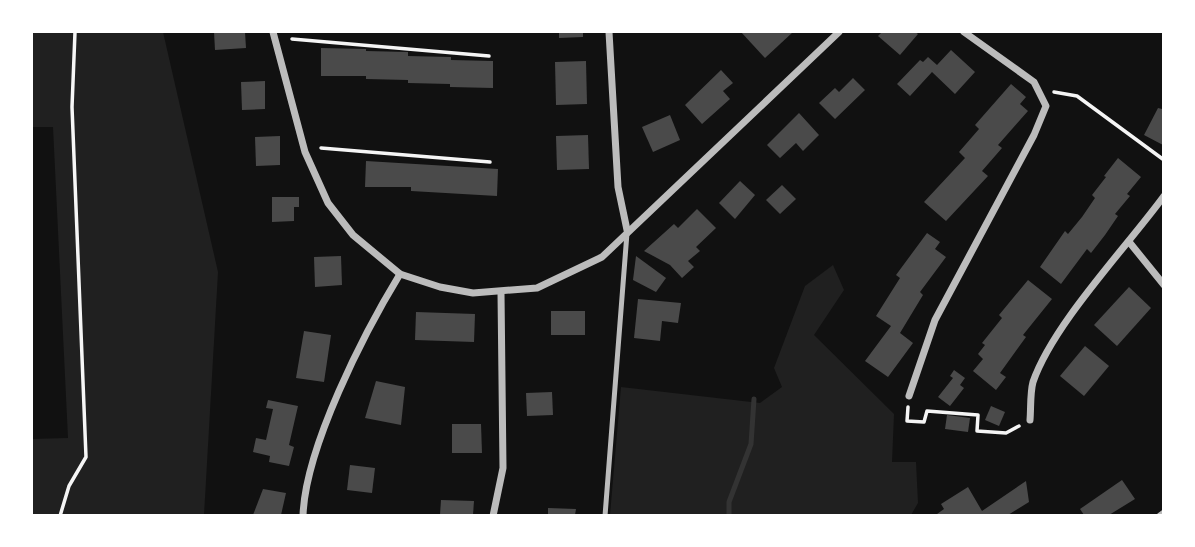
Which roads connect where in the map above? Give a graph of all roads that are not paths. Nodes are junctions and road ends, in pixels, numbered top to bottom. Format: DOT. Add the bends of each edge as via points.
graph roads {
  1 [pos="273,32"];
  2 [pos="609,32"];
  3 [pos="839,32"];
  4 [pos="964,32"];
  5 [pos="1164,196"];
  6 [pos="627,230"];
  7 [pos="1130,243"];
  8 [pos="400,274"];
  9 [pos="1164,285"];
  10 [pos="501,293"];
  11 [pos="909,396"];
  12 [pos="1030,420"];
  13 [pos="303,516"];
  14 [pos="493,516"];
  15 [pos="605,516"];
  1 -- 8 [label="street" via="305,152 328,204 353,235"];
  2 -- 6 [label="street" via="618,187"];
  3 -- 6 [label="street"];
  4 -- 11 [label="street" via="1034,82 1046,106 935,320"];
  5 -- 7 [label="street"];
  6 -- 10 [label="street" via="602,257 572,274 537,288"];
  6 -- 15 [label="lane"];
  7 -- 9 [label="street"];
  7 -- 12 [label="street" via="1076,309 1053,346 1033,383"];
  8 -- 10 [label="street" via="440,287"];
  8 -- 13 [label="street" via="328,417 307,480"];
  10 -- 14 [label="street" via="503,468"];
}
